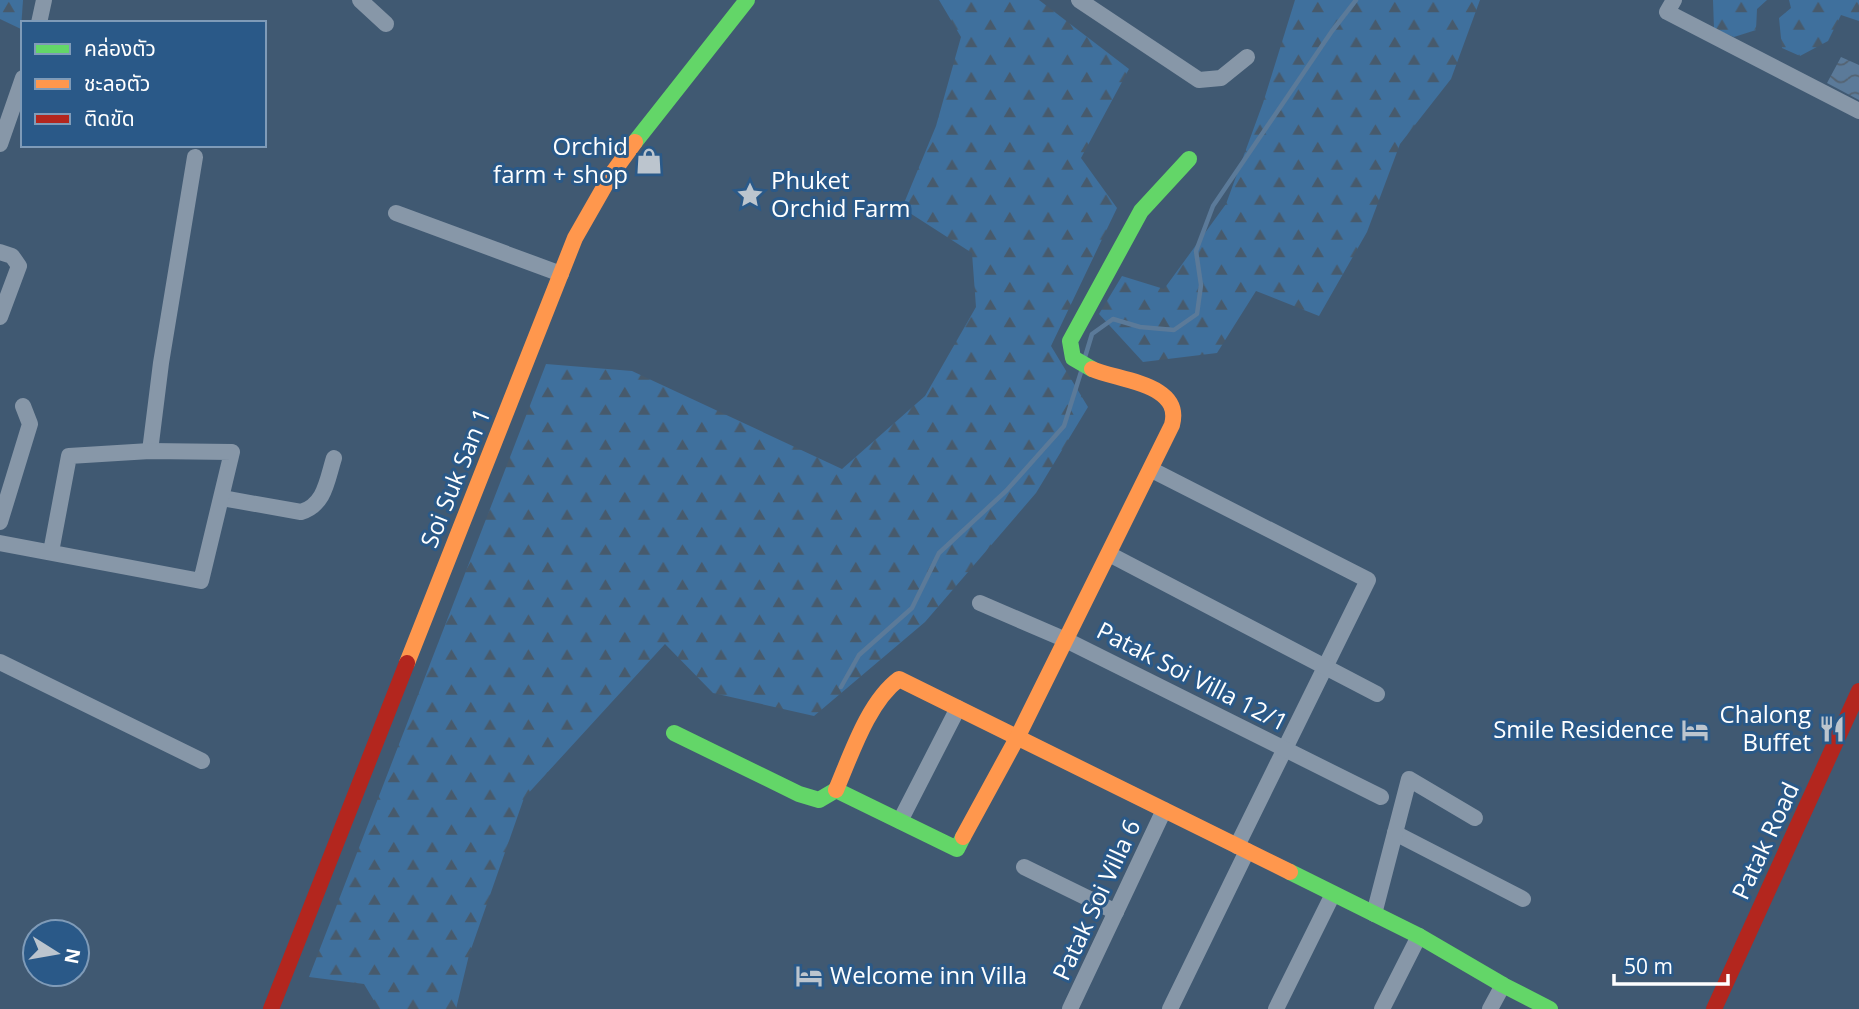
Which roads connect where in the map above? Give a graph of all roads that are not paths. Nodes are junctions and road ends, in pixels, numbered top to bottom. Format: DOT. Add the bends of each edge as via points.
graph roads {
  1 [pos="44,0"];
  2 [pos="360,0"];
  3 [pos="747,0"];
  4 [pos="1079,0"];
  5 [pos="1674,0"];
  6 [pos="39,21"];
  7 [pos="386,24"];
  8 [pos="1247,57"];
  9 [pos="21,84"];
  10 [pos="1859,111"];
  11 [pos="0,144"];
  12 [pos="195,157"];
  13 [pos="1189,159"];
  14 [pos="396,213"];
  15 [pos="0,252"];
  16 [pos="561,274"];
  17 [pos="0,317"];
  18 [pos="23,406"];
  19 [pos="150,451"];
  20 [pos="334,458"];
  21 [pos="1152,470"];
  22 [pos="222,498"];
  23 [pos="0,522"];
  24 [pos="0,543"];
  25 [pos="51,552"];
  26 [pos="1109,554"];
  27 [pos="980,603"];
  28 [pos="1066,640"];
  29 [pos="0,662"];
  30 [pos="1325,667"];
  31 [pos="1859,691"];
  32 [pos="1377,694"];
  33 [pos="958,708"];
  34 [pos="674,733"];
  35 [pos="1017,738"];
  36 [pos="1284,749"];
  37 [pos="202,761"];
  38 [pos="836,790"];
  39 [pos="1381,797"];
  40 [pos="1164,810"];
  41 [pos="1475,818"];
  42 [pos="900,821"];
  43 [pos="1395,833"];
  44 [pos="1242,848"];
  45 [pos="1024,867"];
  46 [pos="1333,894"];
  47 [pos="1523,899"];
  48 [pos="1116,912"];
  49 [pos="1374,914"];
  50 [pos="1419,936"];
  51 [pos="1503,985"];
  52 [pos="271,1009"];
  53 [pos="1070,1009"];
  54 [pos="1170,1009"];
  55 [pos="1276,1009"];
  56 [pos="1382,1009"];
  57 [pos="1490,1009"];
  58 [pos="1550,1009"];
  59 [pos="1714,1009"];
  1 -- 6 [label="street"];
  2 -- 7 [label="street"];
  3 -- 16 [label="street, Soi Suk San 1" via="611,175 575,238"];
  4 -- 8 [label="street" via="1199,80 1221,78"];
  5 -- 10 [label="street" via="1667,12"];
  9 -- 11 [label="street"];
  12 -- 19 [label="street"];
  13 -- 21 [label="street" via="1141,211 1070,341 1073,358 1080,365 1154,389 1174,408 1174,421"];
  14 -- 16 [label="street"];
  15 -- 17 [label="street" via="12,256 19,266"];
  16 -- 52 [label="street, Soi Suk San 1"];
  18 -- 23 [label="street" via="30,424"];
  19 -- 22 [label="street" via="232,452"];
  19 -- 25 [label="street" via="69,456"];
  20 -- 22 [label="street" via="321,499 312,509 301,512"];
  21 -- 26 [label="street"];
  21 -- 30 [label="street" via="1368,580"];
  22 -- 25 [label="street" via="201,581"];
  24 -- 25 [label="street"];
  26 -- 28 [label="street"];
  26 -- 30 [label="street"];
  27 -- 28 [label="street, Patak Soi Villa 12/1"];
  28 -- 35 [label="street"];
  28 -- 36 [label="street, Patak Soi Villa 12/1"];
  29 -- 37 [label="street"];
  30 -- 32 [label="street"];
  30 -- 36 [label="street"];
  31 -- 59 [label="street, Patak Road"];
  33 -- 35 [label="street"];
  33 -- 38 [label="street" via="899,679 893,681 881,695"];
  33 -- 42 [label="street"];
  34 -- 38 [label="street" via="799,794 819,800"];
  35 -- 40 [label="street"];
  35 -- 42 [label="street" via="957,849"];
  36 -- 39 [label="street, Patak Soi Villa 12/1"];
  36 -- 44 [label="street"];
  38 -- 42 [label="street"];
  40 -- 44 [label="street"];
  40 -- 48 [label="street, Patak Soi Villa 6"];
  41 -- 43 [label="street" via="1409,779"];
  43 -- 47 [label="street"];
  43 -- 49 [label="street"];
  44 -- 46 [label="street"];
  44 -- 54 [label="street"];
  45 -- 48 [label="street"];
  46 -- 49 [label="street"];
  46 -- 55 [label="street"];
  48 -- 53 [label="street, Patak Soi Villa 6"];
  49 -- 50 [label="street"];
  50 -- 51 [label="street"];
  50 -- 56 [label="street"];
  51 -- 57 [label="street"];
  51 -- 58 [label="street"];
}
